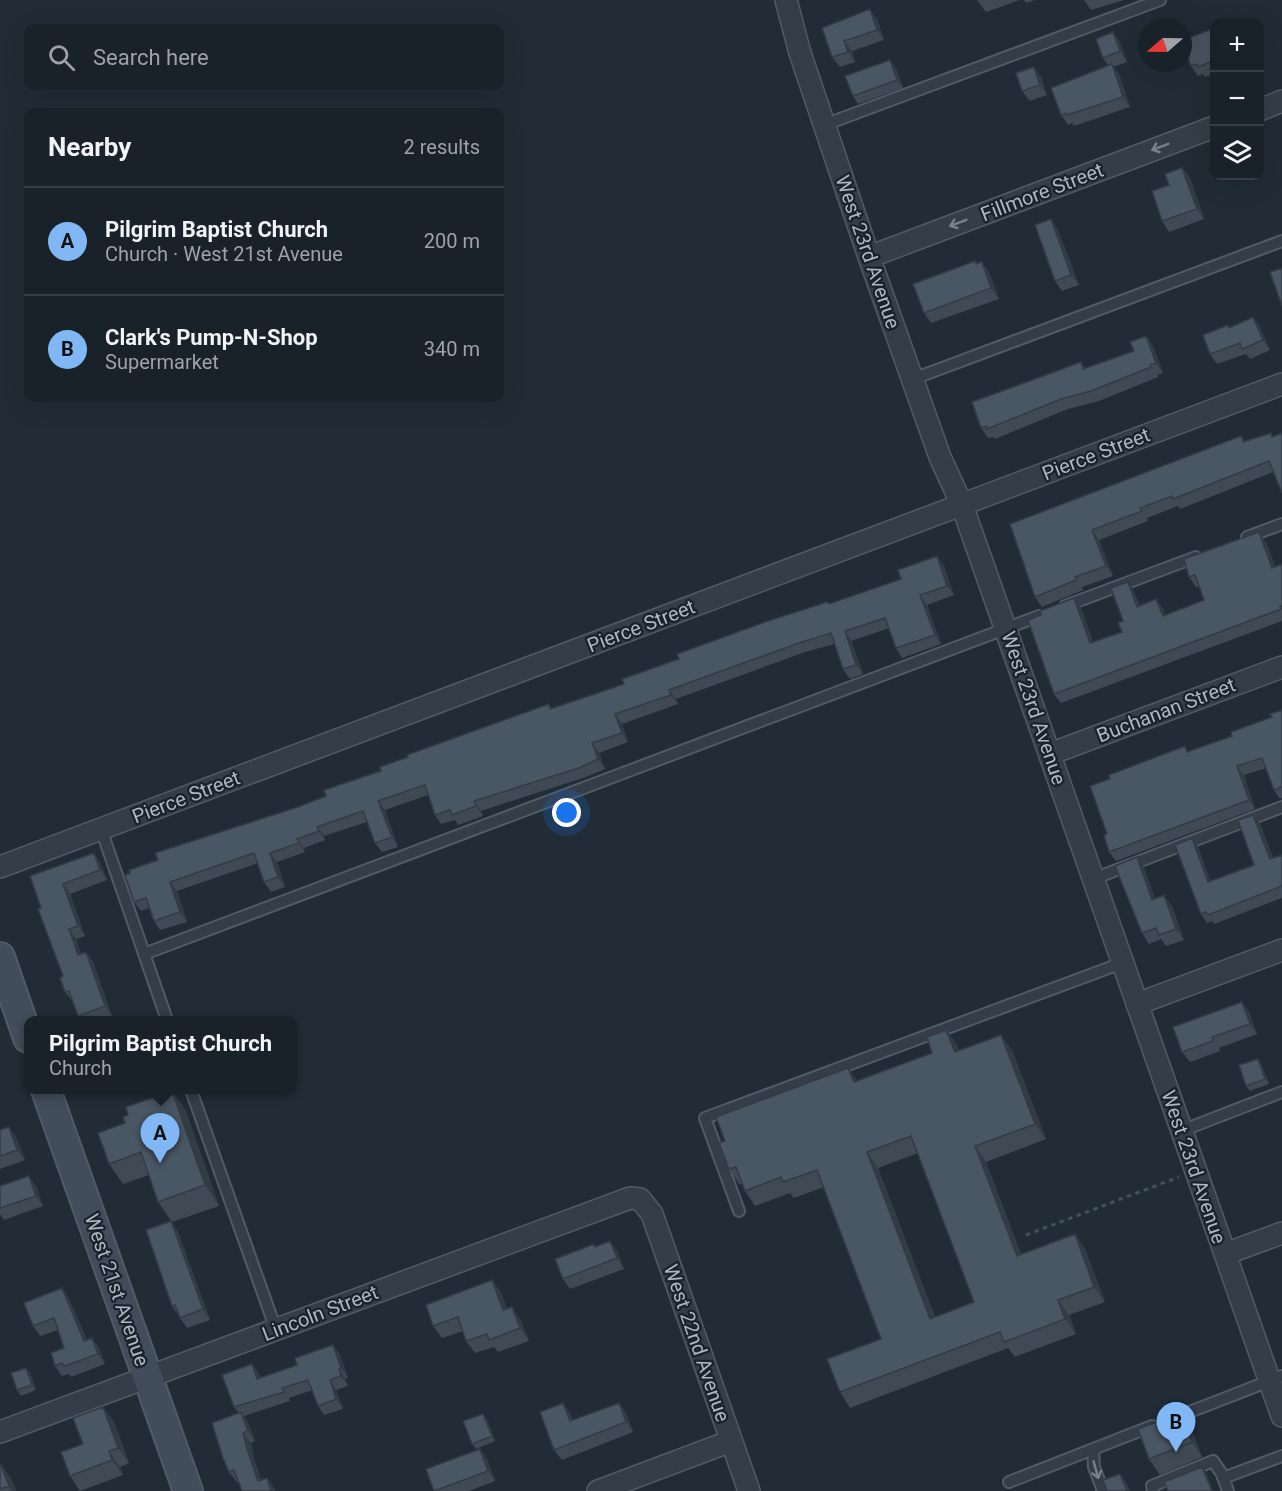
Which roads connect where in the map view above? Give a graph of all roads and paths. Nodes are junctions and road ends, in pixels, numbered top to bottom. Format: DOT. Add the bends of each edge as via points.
graph roads {
  1 [pos="785,0"];
  2 [pos="1160,0"];
  3 [pos="1282,101"];
  4 [pos="1264,108"];
  5 [pos="824,125"];
  6 [pos="1210,129"];
  7 [pos="1282,241"];
  8 [pos="869,257"];
  9 [pos="912,380"];
  10 [pos="1282,384"];
  11 [pos="962,505"];
  12 [pos="1282,524"];
  13 [pos="1238,541"];
  14 [pos="1204,554"];
  15 [pos="1006,629"];
  16 [pos="1282,667"];
  17 [pos="1050,754"];
  18 [pos="1282,807"];
  19 [pos="101,829"];
  20 [pos="0,867"];
  21 [pos="1093,879"];
  22 [pos="1282,950"];
  23 [pos="144,954"];
  24 [pos="0,957"];
  25 [pos="1122,963"];
  26 [pos="1137,1004"];
  27 [pos="166,1016"];
  28 [pos="24,1026"];
  29 [pos="1282,1092"];
  30 [pos="48,1094"];
  31 [pos="193,1094"];
  32 [pos="1181,1131"];
  33 [pos="1196,1170"];
  34 [pos="640,1199"];
  35 [pos="739,1211"];
  36 [pos="1282,1233"];
  37 [pos="1026,1235"];
  38 [pos="1225,1254"];
  39 [pos="276,1330"];
  40 [pos="147,1377"];
  41 [pos="1276,1378"];
  42 [pos="1282,1416"];
  43 [pos="0,1432"];
  44 [pos="731,1441"];
  45 [pos="1093,1449"];
  46 [pos="1282,1456"];
  47 [pos="1223,1478"];
  48 [pos="1010,1482"];
  49 [pos="188,1491"];
  50 [pos="597,1491"];
  51 [pos="749,1491"];
  52 [pos="1103,1491"];
  53 [pos="1153,1491"];
  54 [pos="1228,1491"];
  1 -- 5 [label="street, West 23rd Avenue"];
  2 -- 5 [label="lane"];
  3 -- 4 [label="street"];
  5 -- 8 [label="street, West 23rd Avenue"];
  6 -- 8 [label="street, Fillmore Street, one-way"];
  7 -- 9 [label="lane"];
  8 -- 9 [label="street, West 23rd Avenue"];
  9 -- 11 [label="street, West 23rd Avenue"];
  10 -- 11 [label="street, Pierce Street"];
  11 -- 15 [label="street, West 23rd Avenue"];
  11 -- 19 [label="street, Pierce Street"];
  12 -- 13 [label="lane"];
  14 -- 15 [label="lane"];
  15 -- 17 [label="street, West 23rd Avenue"];
  15 -- 23 [label="lane"];
  16 -- 17 [label="street, Buchanan Street"];
  17 -- 21 [label="street, West 23rd Avenue"];
  18 -- 21 [label="lane"];
  19 -- 20 [label="street, Pierce Street"];
  19 -- 23 [label="lane"];
  21 -- 25 [label="street, West 23rd Avenue"];
  22 -- 26 [label="street"];
  23 -- 27 [label="lane"];
  24 -- 28 [label="street"];
  25 -- 26 [label="street, West 23rd Avenue"];
  25 -- 35 [label="lane" via="705,1118"];
  26 -- 32 [label="street, West 23rd Avenue"];
  29 -- 32 [label="lane"];
  30 -- 40 [label="street, West 21st Avenue"];
  31 -- 39 [label="lane"];
  32 -- 33 [label="street, West 23rd Avenue"];
  33 -- 37 [label="path"];
  33 -- 38 [label="street, West 23rd Avenue"];
  34 -- 39 [label="street, Lincoln Street" via="620,1200"];
  34 -- 44 [label="street, West 22nd Avenue" via="652,1214"];
  36 -- 38 [label="street"];
  38 -- 41 [label="street, West 23rd Avenue"];
  39 -- 40 [label="street, Lincoln Street"];
  40 -- 43 [label="street, Lincoln Street"];
  40 -- 49 [label="street, West 21st Avenue"];
  41 -- 42 [label="street, West 23rd Avenue"];
  41 -- 45 [label="lane"];
  44 -- 50 [label="street"];
  44 -- 51 [label="street, West 22nd Avenue"];
  45 -- 48 [label="lane"];
  45 -- 52 [label="lane, one-way" via="1094,1467"];
  46 -- 47 [label="lane"];
  47 -- 53 [label="lane" via="1213,1461 1152,1486"];
  47 -- 54 [label="lane"];
}
